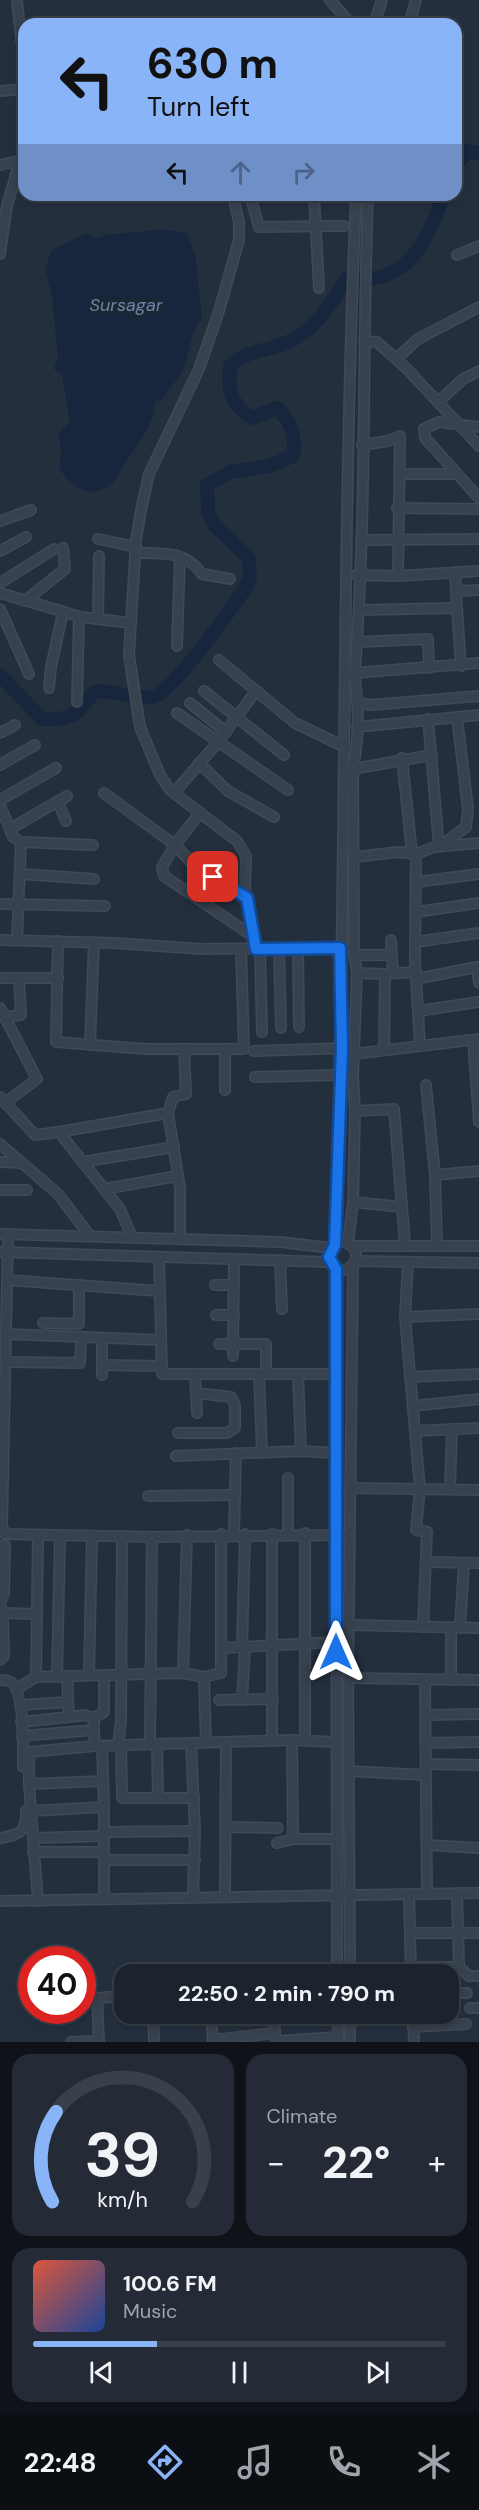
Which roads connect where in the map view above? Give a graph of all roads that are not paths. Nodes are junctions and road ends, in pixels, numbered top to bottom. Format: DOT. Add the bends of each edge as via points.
graph roads {
  1 [pos="17,0"];
  2 [pos="330,0"];
  3 [pos="382,0"];
  4 [pos="416,0"];
  5 [pos="19,18"];
  6 [pos="346,18"];
  7 [pos="376,18"];
  8 [pos="412,18"];
  9 [pos="18,90"];
  10 [pos="0,91"];
  11 [pos="18,161"];
  12 [pos="0,165"];
  13 [pos="18,172"];
  14 [pos="234,201"];
  15 [pos="252,201"];
  16 [pos="314,201"];
  17 [pos="356,201"];
  18 [pos="368,201"];
  19 [pos="344,226"];
  20 [pos="316,227"];
  21 [pos="479,246"];
  22 [pos="0,254"];
  23 [pos="457,255"];
  24 [pos="319,288"];
  25 [pos="479,308"];
  26 [pos="364,340"];
  27 [pos="396,359"];
  28 [pos="479,371"];
  29 [pos="438,402"];
  30 [pos="459,425"];
  31 [pos="479,427"];
  32 [pos="362,445"];
  33 [pos="479,447"];
  34 [pos="399,474"];
  35 [pos="457,474"];
  36 [pos="479,498"];
  37 [pos="397,508"];
  38 [pos="479,508"];
  39 [pos="31,510"];
  40 [pos="0,521"];
  41 [pos="26,537"];
  42 [pos="98,539"];
  43 [pos="479,539"];
  44 [pos="361,540"];
  45 [pos="396,542"];
  46 [pos="135,550"];
  47 [pos="0,551"];
  48 [pos="99,556"];
  49 [pos="180,557"];
  50 [pos="479,571"];
  51 [pos="454,572"];
  52 [pos="347,574"];
  53 [pos="361,576"];
  54 [pos="398,576"];
  55 [pos="230,579"];
  56 [pos="0,583"];
  57 [pos="479,590"];
  58 [pos="456,591"];
  59 [pos="0,593"];
  60 [pos="25,601"];
  61 [pos="457,608"];
  62 [pos="0,609"];
  63 [pos="360,610"];
  64 [pos="63,612"];
  65 [pos="79,617"];
  66 [pos="98,619"];
  67 [pos="131,623"];
  68 [pos="357,642"];
  69 [pos="177,646"];
  70 [pos="219,660"];
  71 [pos="479,663"];
  72 [pos="461,666"];
  73 [pos="429,668"];
  74 [pos="354,673"];
  75 [pos="28,674"];
  76 [pos="49,688"];
  77 [pos="204,691"];
  78 [pos="256,691"];
  79 [pos="479,696"];
  80 [pos="77,702"];
  81 [pos="190,703"];
  82 [pos="358,703"];
  83 [pos="177,713"];
  84 [pos="479,715"];
  85 [pos="458,717"];
  86 [pos="236,718"];
  87 [pos="428,719"];
  88 [pos="15,725"];
  89 [pos="357,727"];
  90 [pos="226,732"];
  91 [pos="0,734"];
  92 [pos="217,743"];
  93 [pos="35,745"];
  94 [pos="344,747"];
  95 [pos="357,751"];
  96 [pos="284,755"];
  97 [pos="432,755"];
  98 [pos="402,758"];
  99 [pos="199,763"];
  100 [pos="0,765"];
  101 [pos="56,768"];
  102 [pos="353,769"];
  103 [pos="288,790"];
  104 [pos="104,793"];
  105 [pos="174,793"];
  106 [pos="67,796"];
  107 [pos="0,800"];
  108 [pos="58,802"];
  109 [pos="0,805"];
  110 [pos="200,813"];
  111 [pos="274,817"];
  112 [pos="66,821"];
  113 [pos="10,829"];
  114 [pos="21,842"];
  115 [pos="479,843"];
  116 [pos="93,845"];
  117 [pos="175,845"];
  118 [pos="439,847"];
  119 [pos="414,853"];
  120 [pos="355,857"];
  121 [pos="21,874"];
  122 [pos="479,874"];
  123 [pos="94,879"];
  124 [pos="416,882"];
  125 [pos="247,898"];
  126 [pos="479,903"];
  127 [pos="0,904"];
  128 [pos="20,905"];
  129 [pos="105,906"];
  130 [pos="416,912"];
  131 [pos="479,933"];
  132 [pos="254,938"];
  133 [pos="0,940"];
  134 [pos="17,940"];
  135 [pos="391,940"];
  136 [pos="58,941"];
  137 [pos="94,942"];
  138 [pos="416,942"];
  139 [pos="340,948"];
  140 [pos="241,949"];
  141 [pos="258,949"];
  142 [pos="279,949"];
  143 [pos="298,949"];
  144 [pos="354,951"];
  145 [pos="392,955"];
  146 [pos="357,973"];
  147 [pos="389,974"];
  148 [pos="416,975"];
  149 [pos="0,978"];
  150 [pos="58,978"];
  151 [pos="19,979"];
  152 [pos="479,983"];
  153 [pos="479,1002"];
  154 [pos="0,1008"];
  155 [pos="418,1011"];
  156 [pos="5,1017"];
  157 [pos="281,1028"];
  158 [pos="299,1028"];
  159 [pos="262,1032"];
  160 [pos="476,1039"];
  161 [pos="90,1045"];
  162 [pos="420,1046"];
  163 [pos="342,1048"];
  164 [pos="184,1049"];
  165 [pos="225,1049"];
  166 [pos="384,1050"];
  167 [pos="254,1051"];
  168 [pos="355,1051"];
  169 [pos="341,1075"];
  170 [pos="255,1077"];
  171 [pos="426,1085"];
  172 [pos="225,1090"];
  173 [pos="3,1100"];
  174 [pos="355,1111"];
  175 [pos="168,1113"];
  176 [pos="479,1122"];
  177 [pos="58,1132"];
  178 [pos="0,1144"];
  179 [pos="174,1147"];
  180 [pos="0,1162"];
  181 [pos="82,1162"];
  182 [pos="22,1163"];
  183 [pos="479,1171"];
  184 [pos="435,1175"];
  185 [pos="178,1176"];
  186 [pos="104,1189"];
  187 [pos="0,1190"];
  188 [pos="27,1190"];
  189 [pos="353,1202"];
  190 [pos="402,1207"];
  191 [pos="4,1234"];
  192 [pos="90,1236"];
  193 [pos="132,1237"];
  194 [pos="180,1239"];
  195 [pos="405,1244"];
  196 [pos="350,1245"];
  197 [pos="437,1245"];
  198 [pos="333,1246"];
  199 [pos="479,1246"];
  200 [pos="4,1252"];
  201 [pos="159,1257"];
  202 [pos="234,1259"];
  203 [pos="280,1260"];
  204 [pos="408,1262"];
  205 [pos="479,1263"];
  206 [pos="354,1264"];
  207 [pos="333,1265"];
  208 [pos="7,1280"];
  209 [pos="79,1285"];
  210 [pos="214,1285"];
  211 [pos="234,1285"];
  212 [pos="159,1291"];
  213 [pos="282,1309"];
  214 [pos="479,1314"];
  215 [pos="216,1315"];
  216 [pos="234,1315"];
  217 [pos="405,1317"];
  218 [pos="43,1323"];
  219 [pos="6,1334"];
  220 [pos="161,1340"];
  221 [pos="81,1344"];
  222 [pos="219,1344"];
  223 [pos="234,1344"];
  224 [pos="102,1345"];
  225 [pos="233,1356"];
  226 [pos="5,1362"];
  227 [pos="162,1366"];
  228 [pos="195,1374"];
  229 [pos="263,1374"];
  230 [pos="298,1374"];
  231 [pos="336,1374"];
  232 [pos="479,1374"];
  233 [pos="410,1377"];
  234 [pos="196,1393"];
  235 [pos="479,1399"];
  236 [pos="413,1406"];
  237 [pos="197,1413"];
  238 [pos="479,1428"];
  239 [pos="452,1429"];
  240 [pos="415,1431"];
  241 [pos="178,1433"];
  242 [pos="301,1451"];
  243 [pos="262,1452"];
  244 [pos="236,1453"];
  245 [pos="336,1453"];
  246 [pos="176,1456"];
  247 [pos="288,1478"];
  248 [pos="349,1488"];
  249 [pos="420,1489"];
  250 [pos="450,1490"];
  251 [pos="479,1490"];
  252 [pos="235,1495"];
  253 [pos="148,1496"];
  254 [pos="288,1533"];
  255 [pos="305,1533"];
  256 [pos="221,1534"];
  257 [pos="234,1534"];
  258 [pos="245,1534"];
  259 [pos="272,1534"];
  260 [pos="336,1534"];
  261 [pos="187,1535"];
  262 [pos="349,1535"];
  263 [pos="15,1536"];
  264 [pos="38,1536"];
  265 [pos="60,1536"];
  266 [pos="92,1536"];
  267 [pos="122,1536"];
  268 [pos="152,1537"];
  269 [pos="2,1546"];
  270 [pos="426,1562"];
  271 [pos="464,1563"];
  272 [pos="479,1563"];
  273 [pos="1,1607"];
  274 [pos="37,1614"];
  275 [pos="350,1625"];
  276 [pos="423,1627"];
  277 [pos="455,1628"];
  278 [pos="479,1628"];
  279 [pos="336,1642"];
  280 [pos="304,1643"];
  281 [pos="273,1647"];
  282 [pos="223,1648"];
  283 [pos="244,1648"];
  284 [pos="0,1660"];
  285 [pos="183,1673"];
  286 [pos="120,1674"];
  287 [pos="149,1674"];
  288 [pos="88,1675"];
  289 [pos="104,1675"];
  290 [pos="67,1676"];
  291 [pos="36,1677"];
  292 [pos="57,1677"];
  293 [pos="204,1677"];
  294 [pos="348,1678"];
  295 [pos="0,1680"];
  296 [pos="425,1680"];
  297 [pos="451,1680"];
  298 [pos="479,1680"];
  299 [pos="16,1689"];
  300 [pos="273,1699"];
  301 [pos="219,1700"];
  302 [pos="242,1700"];
  303 [pos="68,1702"];
  304 [pos="20,1705"];
  305 [pos="479,1714"];
  306 [pos="426,1715"];
  307 [pos="69,1717"];
  308 [pos="94,1718"];
  309 [pos="21,1722"];
  310 [pos="94,1730"];
  311 [pos="22,1736"];
  312 [pos="292,1740"];
  313 [pos="272,1741"];
  314 [pos="305,1741"];
  315 [pos="336,1742"];
  316 [pos="479,1742"];
  317 [pos="191,1743"];
  318 [pos="206,1743"];
  319 [pos="226,1743"];
  320 [pos="426,1743"];
  321 [pos="153,1744"];
  322 [pos="120,1745"];
  323 [pos="98,1746"];
  324 [pos="426,1764"];
  325 [pos="479,1765"];
  326 [pos="348,1771"];
  327 [pos="426,1775"];
  328 [pos="103,1781"];
  329 [pos="29,1784"];
  330 [pos="158,1798"];
  331 [pos="194,1798"];
  332 [pos="104,1807"];
  333 [pos="31,1812"];
  334 [pos="226,1827"];
  335 [pos="278,1828"];
  336 [pos="195,1831"];
  337 [pos="105,1834"];
  338 [pos="0,1838"];
  339 [pos="33,1838"];
  340 [pos="293,1839"];
  341 [pos="336,1839"];
  342 [pos="277,1843"];
  343 [pos="427,1845"];
  344 [pos="479,1848"];
  345 [pos="33,1852"];
  346 [pos="104,1856"];
  347 [pos="195,1860"];
  348 [pos="457,1893"];
  349 [pos="479,1893"];
  350 [pos="348,1894"];
  351 [pos="409,1894"];
  352 [pos="427,1894"];
  353 [pos="336,1895"];
  354 [pos="225,1897"];
  355 [pos="193,1898"];
  356 [pos="104,1899"];
  357 [pos="38,1900"];
  358 [pos="0,1901"];
  359 [pos="410,1933"];
  360 [pos="458,1933"];
  361 [pos="479,1933"];
  362 [pos="337,1964"];
  363 [pos="350,1964"];
  364 [pos="411,1964"];
  365 [pos="459,1964"];
  366 [pos="459,1967"];
  367 [pos="479,1976"];
  368 [pos="459,1993"];
  369 [pos="467,1993"];
  370 [pos="114,1997"];
  371 [pos="459,2023"];
  372 [pos="153,2024"];
  373 [pos="212,2024"];
  374 [pos="275,2024"];
  375 [pos="350,2024"];
  376 [pos="413,2024"];
  377 [pos="466,2024"];
  378 [pos="276,2039"];
  379 [pos="338,2039"];
  380 [pos="99,2041"];
  381 [pos="213,2041"];
  382 [pos="71,2042"];
  383 [pos="154,2042"];
  384 [pos="350,2042"];
  385 [pos="414,2042"];
  1 -- 5 [label="street"];
  2 -- 6 [label="street"];
  3 -- 7 [label="street"];
  4 -- 8 [label="street"];
  9 -- 10 [label="street"];
  11 -- 12 [label="street"];
  13 -- 22 [label="street" via="7,206"];
  14 -- 46 [label="street" via="239,240 219,311 199,369 149,474"];
  15 -- 20 [label="street" via="259,227"];
  16 -- 20 [label="street"];
  17 -- 52 [label="street"];
  18 -- 26 [label="street"];
  19 -- 20 [label="street"];
  20 -- 24 [label="street"];
  21 -- 23 [label="street"];
  25 -- 27 [label="street" via="418,339"];
  26 -- 27 [label="street" via="377,342"];
  26 -- 32 [label="street"];
  27 -- 29 [label="street"];
  28 -- 29 [label="street" via="463,379"];
  29 -- 30 [label="street"];
  30 -- 31 [label="street"];
  30 -- 33 [label="street"];
  30 -- 35 [label="street" via="439,422 424,429 425,438"];
  32 -- 34 [label="street" via="400,436"];
  32 -- 44 [label="street"];
  34 -- 35 [label="street"];
  34 -- 37 [label="street"];
  35 -- 36 [label="street"];
  37 -- 38 [label="street"];
  37 -- 45 [label="street"];
  39 -- 40 [label="street"];
  41 -- 47 [label="street"];
  42 -- 46 [label="street"];
  43 -- 45 [label="street"];
  44 -- 45 [label="street"];
  44 -- 53 [label="street"];
  45 -- 54 [label="street"];
  46 -- 49 [label="street"];
  46 -- 67 [label="street"];
  48 -- 66 [label="street"];
  49 -- 55 [label="street" via="193,561 202,574"];
  49 -- 69 [label="street"];
  50 -- 51 [label="street"];
  51 -- 54 [label="street"];
  51 -- 58 [label="street"];
  52 -- 53 [label="street"];
  52 -- 94 [label="street"];
  53 -- 54 [label="street"];
  53 -- 63 [label="street"];
  56 -- 60 [label="street" via="59,548 65,569"];
  57 -- 58 [label="street"];
  58 -- 61 [label="street"];
  59 -- 60 [label="street"];
  60 -- 64 [label="street"];
  61 -- 63 [label="street"];
  61 -- 72 [label="street"];
  62 -- 75 [label="street"];
  63 -- 68 [label="street"];
  64 -- 65 [label="street"];
  64 -- 76 [label="street"];
  65 -- 66 [label="street"];
  65 -- 80 [label="street"];
  66 -- 67 [label="street"];
  67 -- 105 [label="street" via="129,655 137,713 160,775"];
  68 -- 73 [label="street" via="428,639"];
  68 -- 74 [label="street"];
  70 -- 78 [label="street"];
  71 -- 72 [label="street"];
  72 -- 73 [label="street"];
  73 -- 74 [label="street"];
  74 -- 82 [label="street"];
  77 -- 86 [label="street"];
  78 -- 86 [label="street"];
  78 -- 94 [label="street" via="295,723"];
  79 -- 82 [label="street"];
  81 -- 90 [label="street"];
  82 -- 89 [label="street"];
  83 -- 92 [label="street"];
  84 -- 85 [label="street"];
  85 -- 87 [label="street"];
  85 -- 118 [label="street" via="468,809 466,827"];
  86 -- 90 [label="street"];
  86 -- 96 [label="street"];
  87 -- 89 [label="street"];
  87 -- 97 [label="street"];
  88 -- 91 [label="street"];
  89 -- 95 [label="street"];
  90 -- 92 [label="street"];
  92 -- 99 [label="street"];
  92 -- 103 [label="street"];
  93 -- 100 [label="street"];
  94 -- 95 [label="street"];
  94 -- 139 [label="street"];
  95 -- 102 [label="street"];
  97 -- 98 [label="street"];
  97 -- 118 [label="street"];
  98 -- 102 [label="street"];
  98 -- 119 [label="street"];
  99 -- 105 [label="street"];
  99 -- 111 [label="street" via="228,791"];
  101 -- 107 [label="street"];
  102 -- 120 [label="street"];
  104 -- 117 [label="street"];
  105 -- 110 [label="street"];
  106 -- 108 [label="street"];
  108 -- 112 [label="street"];
  108 -- 113 [label="street"];
  109 -- 113 [label="street"];
  110 -- 117 [label="street"];
  110 -- 125 [label="street" via="237,841 246,856"];
  113 -- 114 [label="street"];
  114 -- 116 [label="street"];
  114 -- 121 [label="street"];
  115 -- 118 [label="street"];
  117 -- 125 [label="street" via="196,867"];
  117 -- 132 [label="street" via="161,874"];
  118 -- 119 [label="street"];
  119 -- 120 [label="street"];
  119 -- 124 [label="street"];
  120 -- 144 [label="street"];
  121 -- 123 [label="street"];
  121 -- 128 [label="street"];
  122 -- 124 [label="street"];
  124 -- 130 [label="street"];
  125 -- 132 [label="street"];
  126 -- 130 [label="street"];
  127 -- 128 [label="street"];
  128 -- 129 [label="street"];
  128 -- 134 [label="street"];
  130 -- 138 [label="street"];
  131 -- 138 [label="street"];
  132 -- 141 [label="street"];
  133 -- 134 [label="street"];
  134 -- 136 [label="street"];
  135 -- 145 [label="street"];
  136 -- 137 [label="street"];
  136 -- 150 [label="street"];
  137 -- 140 [label="street"];
  137 -- 161 [label="street"];
  138 -- 148 [label="street"];
  139 -- 143 [label="street"];
  139 -- 144 [label="street"];
  139 -- 163 [label="street"];
  140 -- 141 [label="street"];
  140 -- 165 [label="street" via="244,1049"];
  141 -- 142 [label="street"];
  141 -- 159 [label="street"];
  142 -- 143 [label="street"];
  142 -- 157 [label="street"];
  143 -- 158 [label="street"];
  144 -- 145 [label="street"];
  144 -- 146 [label="street"];
  145 -- 147 [label="street"];
  146 -- 147 [label="street"];
  146 -- 168 [label="street"];
  147 -- 148 [label="street"];
  147 -- 166 [label="street"];
  148 -- 152 [label="street" via="477,968"];
  148 -- 155 [label="street"];
  149 -- 151 [label="street"];
  150 -- 151 [label="street"];
  150 -- 161 [label="street" via="56,1042"];
  151 -- 156 [label="street" via="21,1015"];
  153 -- 155 [label="street"];
  154 -- 156 [label="street"];
  155 -- 162 [label="street"];
  156 -- 173 [label="street" via="38,1079"];
  160 -- 162 [label="street"];
  160 -- 176 [label="street"];
  161 -- 164 [label="street"];
  162 -- 166 [label="street"];
  163 -- 167 [label="street"];
  163 -- 168 [label="street"];
  163 -- 169 [label="street"];
  164 -- 165 [label="street"];
  164 -- 175 [label="street" via="186,1094 173,1097"];
  165 -- 172 [label="street"];
  166 -- 168 [label="street"];
  168 -- 174 [label="street"];
  169 -- 170 [label="street"];
  169 -- 198 [label="street"];
  171 -- 184 [label="street"];
  173 -- 177 [label="street" via="35,1135"];
  174 -- 189 [label="street"];
  174 -- 190 [label="street" via="394,1109"];
  175 -- 177 [label="street"];
  175 -- 179 [label="street"];
  177 -- 181 [label="street"];
  178 -- 182 [label="street"];
  179 -- 181 [label="street"];
  179 -- 185 [label="street"];
  180 -- 182 [label="street"];
  181 -- 186 [label="street"];
  182 -- 192 [label="street" via="58,1194"];
  183 -- 184 [label="street"];
  184 -- 197 [label="street"];
  185 -- 186 [label="street"];
  185 -- 194 [label="street"];
  186 -- 193 [label="street" via="120,1209"];
  187 -- 188 [label="street"];
  189 -- 190 [label="street"];
  189 -- 196 [label="street"];
  190 -- 195 [label="street"];
  191 -- 192 [label="street"];
  191 -- 200 [label="street"];
  192 -- 193 [label="street"];
  193 -- 194 [label="street"];
  194 -- 198 [label="street"];
  195 -- 196 [label="street"];
  195 -- 197 [label="street"];
  196 -- 198 [label="street"];
  196 -- 206 [label="street" via="356,1254"];
  197 -- 199 [label="street"];
  198 -- 207 [label="street"];
  200 -- 201 [label="street"];
  200 -- 208 [label="street"];
  201 -- 202 [label="street"];
  201 -- 212 [label="street"];
  202 -- 203 [label="street"];
  202 -- 211 [label="street"];
  203 -- 207 [label="street"];
  203 -- 213 [label="street"];
  204 -- 205 [label="street"];
  204 -- 206 [label="street"];
  204 -- 217 [label="street"];
  206 -- 207 [label="street" via="345,1270"];
  206 -- 248 [label="street"];
  207 -- 231 [label="street"];
  208 -- 209 [label="street"];
  208 -- 219 [label="street"];
  209 -- 212 [label="street"];
  209 -- 218 [label="street" via="79,1323"];
  210 -- 211 [label="street"];
  211 -- 216 [label="street"];
  212 -- 220 [label="street"];
  214 -- 217 [label="street"];
  215 -- 216 [label="street"];
  216 -- 223 [label="street"];
  217 -- 233 [label="street"];
  219 -- 220 [label="street"];
  219 -- 226 [label="street"];
  220 -- 227 [label="street"];
  221 -- 226 [label="street" via="80,1363"];
  222 -- 223 [label="street"];
  223 -- 225 [label="street"];
  223 -- 229 [label="street" via="266,1339"];
  224 -- 227 [label="street" via="102,1370"];
  226 -- 263 [label="street" via="2,1526 5,1534"];
  227 -- 228 [label="street" via="162,1374"];
  228 -- 229 [label="street"];
  228 -- 234 [label="street"];
  229 -- 230 [label="street"];
  229 -- 243 [label="street"];
  230 -- 231 [label="street"];
  230 -- 242 [label="street"];
  231 -- 245 [label="street"];
  232 -- 233 [label="street"];
  233 -- 236 [label="street"];
  234 -- 237 [label="street"];
  234 -- 241 [label="street" via="231,1397 235,1428 227,1433"];
  235 -- 236 [label="street"];
  236 -- 240 [label="street"];
  238 -- 239 [label="street"];
  239 -- 240 [label="street"];
  239 -- 250 [label="street"];
  240 -- 249 [label="street"];
  242 -- 243 [label="street"];
  242 -- 245 [label="street"];
  243 -- 244 [label="street"];
  244 -- 246 [label="street"];
  244 -- 252 [label="street"];
  245 -- 260 [label="street"];
  247 -- 254 [label="street"];
  248 -- 249 [label="street"];
  248 -- 262 [label="street"];
  249 -- 250 [label="street"];
  249 -- 270 [label="street" via="416,1530 427,1532"];
  250 -- 251 [label="street"];
  252 -- 253 [label="street"];
  252 -- 257 [label="street"];
  254 -- 255 [label="street"];
  254 -- 259 [label="street"];
  255 -- 260 [label="street"];
  255 -- 280 [label="street"];
  256 -- 257 [label="street"];
  256 -- 261 [label="street"];
  256 -- 282 [label="street"];
  257 -- 258 [label="street"];
  258 -- 259 [label="street"];
  258 -- 283 [label="street"];
  259 -- 281 [label="street"];
  260 -- 262 [label="street"];
  260 -- 279 [label="street"];
  261 -- 268 [label="street"];
  261 -- 285 [label="street"];
  262 -- 275 [label="street"];
  263 -- 264 [label="street"];
  263 -- 269 [label="street"];
  264 -- 265 [label="street"];
  264 -- 274 [label="street"];
  265 -- 266 [label="street"];
  265 -- 292 [label="street"];
  266 -- 267 [label="street"];
  266 -- 288 [label="street"];
  267 -- 268 [label="street"];
  267 -- 286 [label="street"];
  268 -- 287 [label="street"];
  269 -- 273 [label="street"];
  270 -- 271 [label="street"];
  270 -- 276 [label="street"];
  271 -- 272 [label="street"];
  271 -- 277 [label="street"];
  273 -- 274 [label="street"];
  273 -- 284 [label="street" via="4,1656"];
  274 -- 291 [label="street"];
  275 -- 276 [label="street"];
  275 -- 294 [label="street"];
  276 -- 277 [label="street"];
  277 -- 278 [label="street"];
  277 -- 297 [label="street"];
  279 -- 280 [label="street"];
  279 -- 315 [label="street"];
  280 -- 281 [label="street"];
  280 -- 314 [label="street"];
  281 -- 283 [label="street"];
  281 -- 300 [label="street"];
  282 -- 283 [label="street"];
  282 -- 293 [label="street" via="221,1673"];
  283 -- 302 [label="street"];
  285 -- 287 [label="street"];
  285 -- 293 [label="street"];
  286 -- 287 [label="street"];
  286 -- 289 [label="street"];
  286 -- 322 [label="street"];
  287 -- 321 [label="street"];
  288 -- 289 [label="street"];
  288 -- 290 [label="street"];
  289 -- 308 [label="street" via="104,1712"];
  290 -- 292 [label="street"];
  290 -- 303 [label="street"];
  291 -- 292 [label="street"];
  291 -- 299 [label="street"];
  293 -- 318 [label="street"];
  294 -- 296 [label="street"];
  294 -- 326 [label="street"];
  295 -- 299 [label="street" via="9,1681"];
  296 -- 297 [label="street"];
  296 -- 306 [label="street"];
  297 -- 298 [label="street"];
  299 -- 304 [label="street"];
  300 -- 302 [label="street"];
  300 -- 313 [label="street"];
  301 -- 302 [label="street"];
  303 -- 304 [label="street"];
  303 -- 307 [label="street"];
  304 -- 309 [label="street"];
  305 -- 306 [label="street"];
  306 -- 320 [label="street"];
  307 -- 308 [label="street"];
  307 -- 309 [label="street"];
  308 -- 310 [label="street"];
  309 -- 311 [label="street"];
  310 -- 311 [label="street"];
  310 -- 323 [label="street"];
  311 -- 338 [label="street" via="26,1820 19,1835"];
  312 -- 313 [label="street"];
  312 -- 314 [label="street"];
  312 -- 340 [label="street"];
  313 -- 319 [label="street"];
  314 -- 315 [label="street"];
  315 -- 341 [label="street"];
  316 -- 320 [label="street"];
  317 -- 318 [label="street"];
  317 -- 321 [label="street"];
  317 -- 331 [label="street"];
  318 -- 319 [label="street"];
  319 -- 334 [label="street"];
  320 -- 324 [label="street"];
  321 -- 322 [label="street"];
  321 -- 330 [label="street"];
  322 -- 323 [label="street"];
  322 -- 330 [label="street" via="122,1798"];
  323 -- 328 [label="street"];
  323 -- 329 [label="street" via="29,1752"];
  324 -- 325 [label="street"];
  324 -- 327 [label="street"];
  326 -- 327 [label="street"];
  326 -- 350 [label="street"];
  327 -- 343 [label="street"];
  328 -- 329 [label="street"];
  328 -- 332 [label="street"];
  329 -- 333 [label="street"];
  330 -- 331 [label="street"];
  331 -- 336 [label="street"];
  332 -- 333 [label="street"];
  332 -- 337 [label="street"];
  333 -- 339 [label="street"];
  334 -- 335 [label="street"];
  334 -- 354 [label="street"];
  336 -- 337 [label="street"];
  336 -- 347 [label="street"];
  337 -- 339 [label="street"];
  337 -- 346 [label="street"];
  339 -- 345 [label="street"];
  340 -- 341 [label="street"];
  340 -- 342 [label="street"];
  341 -- 353 [label="street"];
  343 -- 344 [label="street"];
  343 -- 352 [label="street"];
  345 -- 346 [label="street"];
  345 -- 357 [label="street"];
  346 -- 347 [label="street"];
  346 -- 356 [label="street"];
  347 -- 355 [label="street"];
  348 -- 349 [label="street"];
  348 -- 352 [label="street"];
  348 -- 360 [label="street"];
  350 -- 351 [label="street"];
  350 -- 353 [label="street"];
  350 -- 363 [label="street"];
  351 -- 352 [label="street"];
  351 -- 359 [label="street"];
  353 -- 354 [label="street"];
  353 -- 362 [label="street"];
  354 -- 355 [label="street"];
  355 -- 356 [label="street"];
  356 -- 357 [label="street"];
  357 -- 358 [label="street"];
  359 -- 360 [label="street"];
  359 -- 364 [label="street"];
  360 -- 361 [label="street"];
  360 -- 365 [label="street"];
  366 -- 367 [label="street" via="469,1976"];
  368 -- 369 [label="street"];
  370 -- 380 [label="street" via="97,1998"];
  371 -- 377 [label="street"];
  372 -- 383 [label="street"];
  373 -- 381 [label="street"];
  374 -- 378 [label="street"];
  375 -- 384 [label="street"];
  376 -- 385 [label="street"];
  378 -- 379 [label="street"];
  378 -- 381 [label="street"];
  380 -- 382 [label="street"];
}
